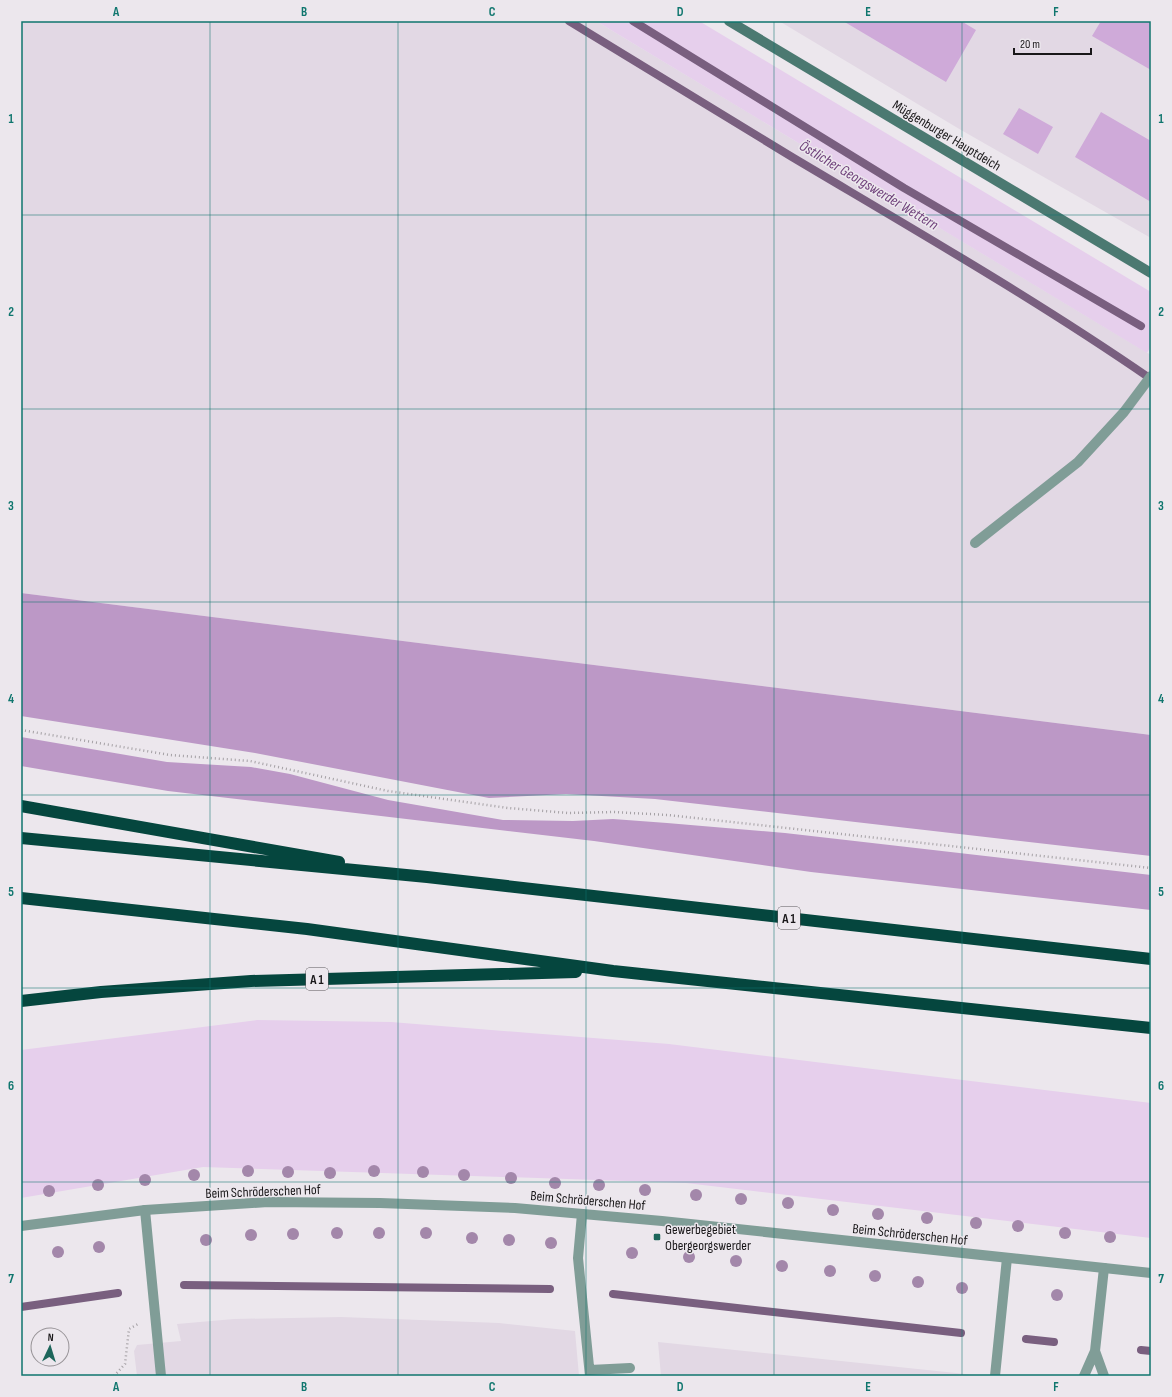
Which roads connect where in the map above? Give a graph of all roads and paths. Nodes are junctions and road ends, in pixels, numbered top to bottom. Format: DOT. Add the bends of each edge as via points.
graph roads {
  1 [pos="729,21"];
  2 [pos="1151,273"];
  3 [pos="1151,376"];
  4 [pos="975,543"];
  5 [pos="21,730"];
  6 [pos="21,806"];
  7 [pos="21,838"];
  8 [pos="1151,868"];
  9 [pos="427,877"];
  10 [pos="21,898"];
  11 [pos="1151,959"];
  12 [pos="613,971"];
  13 [pos="21,1001"];
  14 [pos="1151,1028"];
  15 [pos="145,1210"];
  16 [pos="582,1214"];
  17 [pos="21,1226"];
  18 [pos="1007,1258"];
  19 [pos="1104,1268"];
  20 [pos="1151,1273"];
  21 [pos="156,1315"];
  22 [pos="1095,1351"];
  23 [pos="630,1368"];
  24 [pos="590,1373"];
  25 [pos="114,1376"];
  26 [pos="161,1376"];
  27 [pos="995,1376"];
  28 [pos="1084,1376"];
  29 [pos="1104,1376"];
  1 -- 2 [label="street, Müggenburger Hauptdeich"];
  3 -- 4 [label="street" via="1124,412 1078,462"];
  5 -- 8 [label="path" via="170,755 250,761 388,791 508,808 568,813 668,815"];
  6 -- 9 [label="highway"];
  7 -- 9 [label="highway, A 1"];
  9 -- 11 [label="highway, A 1"];
  10 -- 12 [label="highway" via="308,929"];
  12 -- 13 [label="highway, A 1" via="251,981 101,992"];
  12 -- 14 [label="highway, A 1"];
  15 -- 16 [label="street, Beim Schröderschen Hof" via="268,1202 380,1203 515,1208"];
  15 -- 17 [label="street, Beim Schröderschen Hof"];
  15 -- 21 [label="street"];
  16 -- 18 [label="street, Beim Schröderschen Hof"];
  16 -- 24 [label="street" via="578,1258"];
  18 -- 19 [label="street, Beim Schröderschen Hof"];
  18 -- 27 [label="street"];
  19 -- 20 [label="street, Beim Schröderschen Hof"];
  19 -- 22 [label="street"];
  21 -- 25 [label="path" via="129,1329 124,1364"];
  21 -- 26 [label="street"];
  22 -- 28 [label="street"];
  22 -- 29 [label="street"];
  23 -- 24 [label="street"];
}
